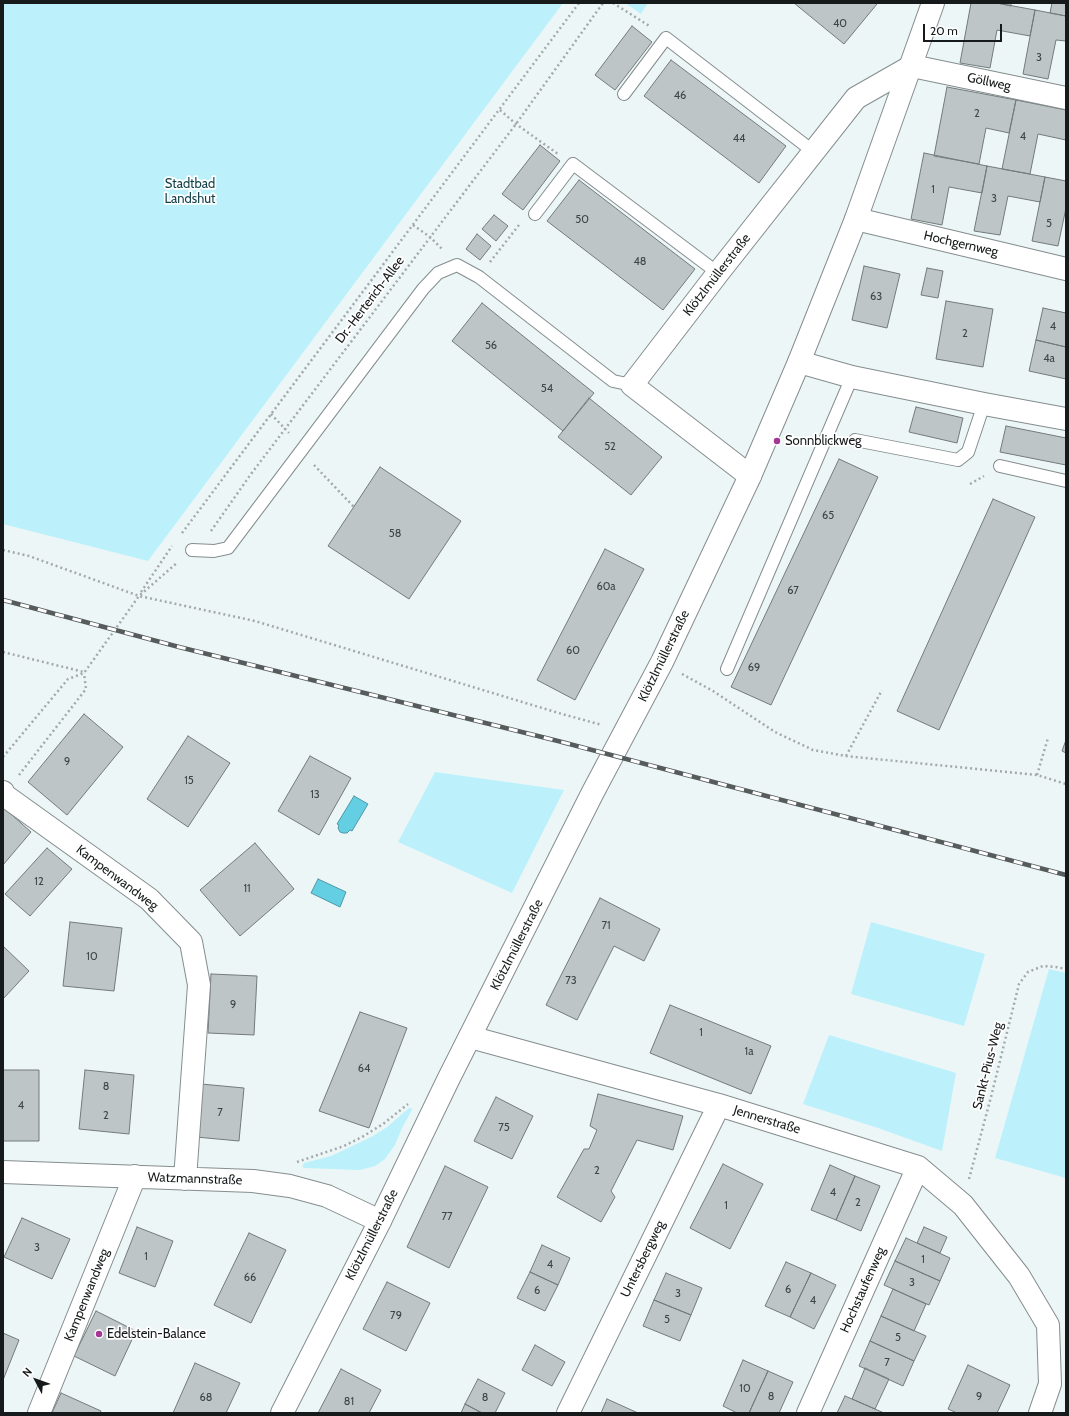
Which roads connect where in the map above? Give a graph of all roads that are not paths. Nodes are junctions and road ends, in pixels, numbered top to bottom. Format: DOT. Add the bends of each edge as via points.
graph roads {
  1 [pos="933,3"];
  2 [pos="912,66"];
  3 [pos="624,94"];
  4 [pos="1066,98"];
  5 [pos="814,152"];
  6 [pos="535,214"];
  7 [pos="856,219"];
  8 [pos="1066,269"];
  9 [pos="718,273"];
  10 [pos="799,362"];
  11 [pos="852,377"];
  12 [pos="632,385"];
  13 [pos="984,404"];
  14 [pos="1066,419"];
  15 [pos="855,440"];
  16 [pos="1000,466"];
  17 [pos="750,476"];
  18 [pos="1066,481"];
  19 [pos="192,550"];
  20 [pos="726,669"];
  21 [pos="4,793"];
  22 [pos="470,1037"];
  23 [pos="719,1104"];
  24 [pos="918,1167"];
  25 [pos="3,1172"];
  26 [pos="135,1176"];
  27 [pos="185,1179"];
  28 [pos="380,1221"];
  29 [pos="39,1413"];
  30 [pos="282,1413"];
  31 [pos="568,1413"];
  32 [pos="808,1413"];
  33 [pos="1040,1413"];
  1 -- 2 [label="street, Klötzlmüllerstraße"];
  2 -- 4 [label="street, Göllweg"];
  2 -- 5 [label="street, Klötzlmüllerstraße" via="856,98"];
  2 -- 7 [label="street, Klötzlmüllerstraße"];
  3 -- 5 [label="lane" via="666,38"];
  5 -- 9 [label="street, Klötzlmüllerstraße"];
  6 -- 9 [label="lane" via="573,164"];
  7 -- 8 [label="street, Hochgernweg"];
  7 -- 10 [label="street, Klötzlmüllerstraße"];
  9 -- 12 [label="street, Klötzlmüllerstraße"];
  10 -- 11 [label="street"];
  10 -- 17 [label="street, Klötzlmüllerstraße"];
  11 -- 13 [label="street"];
  11 -- 20 [label="lane"];
  12 -- 17 [label="street"];
  12 -- 19 [label="lane" via="613,381 479,276 457,265 438,273 423,288 228,548 214,551"];
  13 -- 14 [label="street"];
  13 -- 15 [label="lane" via="968,452 958,460"];
  16 -- 18 [label="lane"];
  17 -- 22 [label="street, Klötzlmüllerstraße" via="662,662 593,792"];
  21 -- 27 [label="street, Kampenwandweg" via="149,899 192,942 199,984"];
  22 -- 23 [label="street, Jennerstraße"];
  22 -- 28 [label="street, Klötzlmüllerstraße"];
  23 -- 24 [label="street, Jennerstraße"];
  23 -- 31 [label="street, Untersbergweg"];
  24 -- 32 [label="street, Hochstaufenweg"];
  24 -- 33 [label="street, Jennerstraße" via="962,1205 1019,1276 1048,1325 1050,1384"];
  25 -- 26 [label="street, Watzmannstraße"];
  26 -- 27 [label="street, Watzmannstraße"];
  26 -- 29 [label="street, Kampenwandweg"];
  27 -- 28 [label="street, Watzmannstraße" via="253,1181 290,1186 327,1196"];
  28 -- 30 [label="street, Klötzlmüllerstraße"];
}
